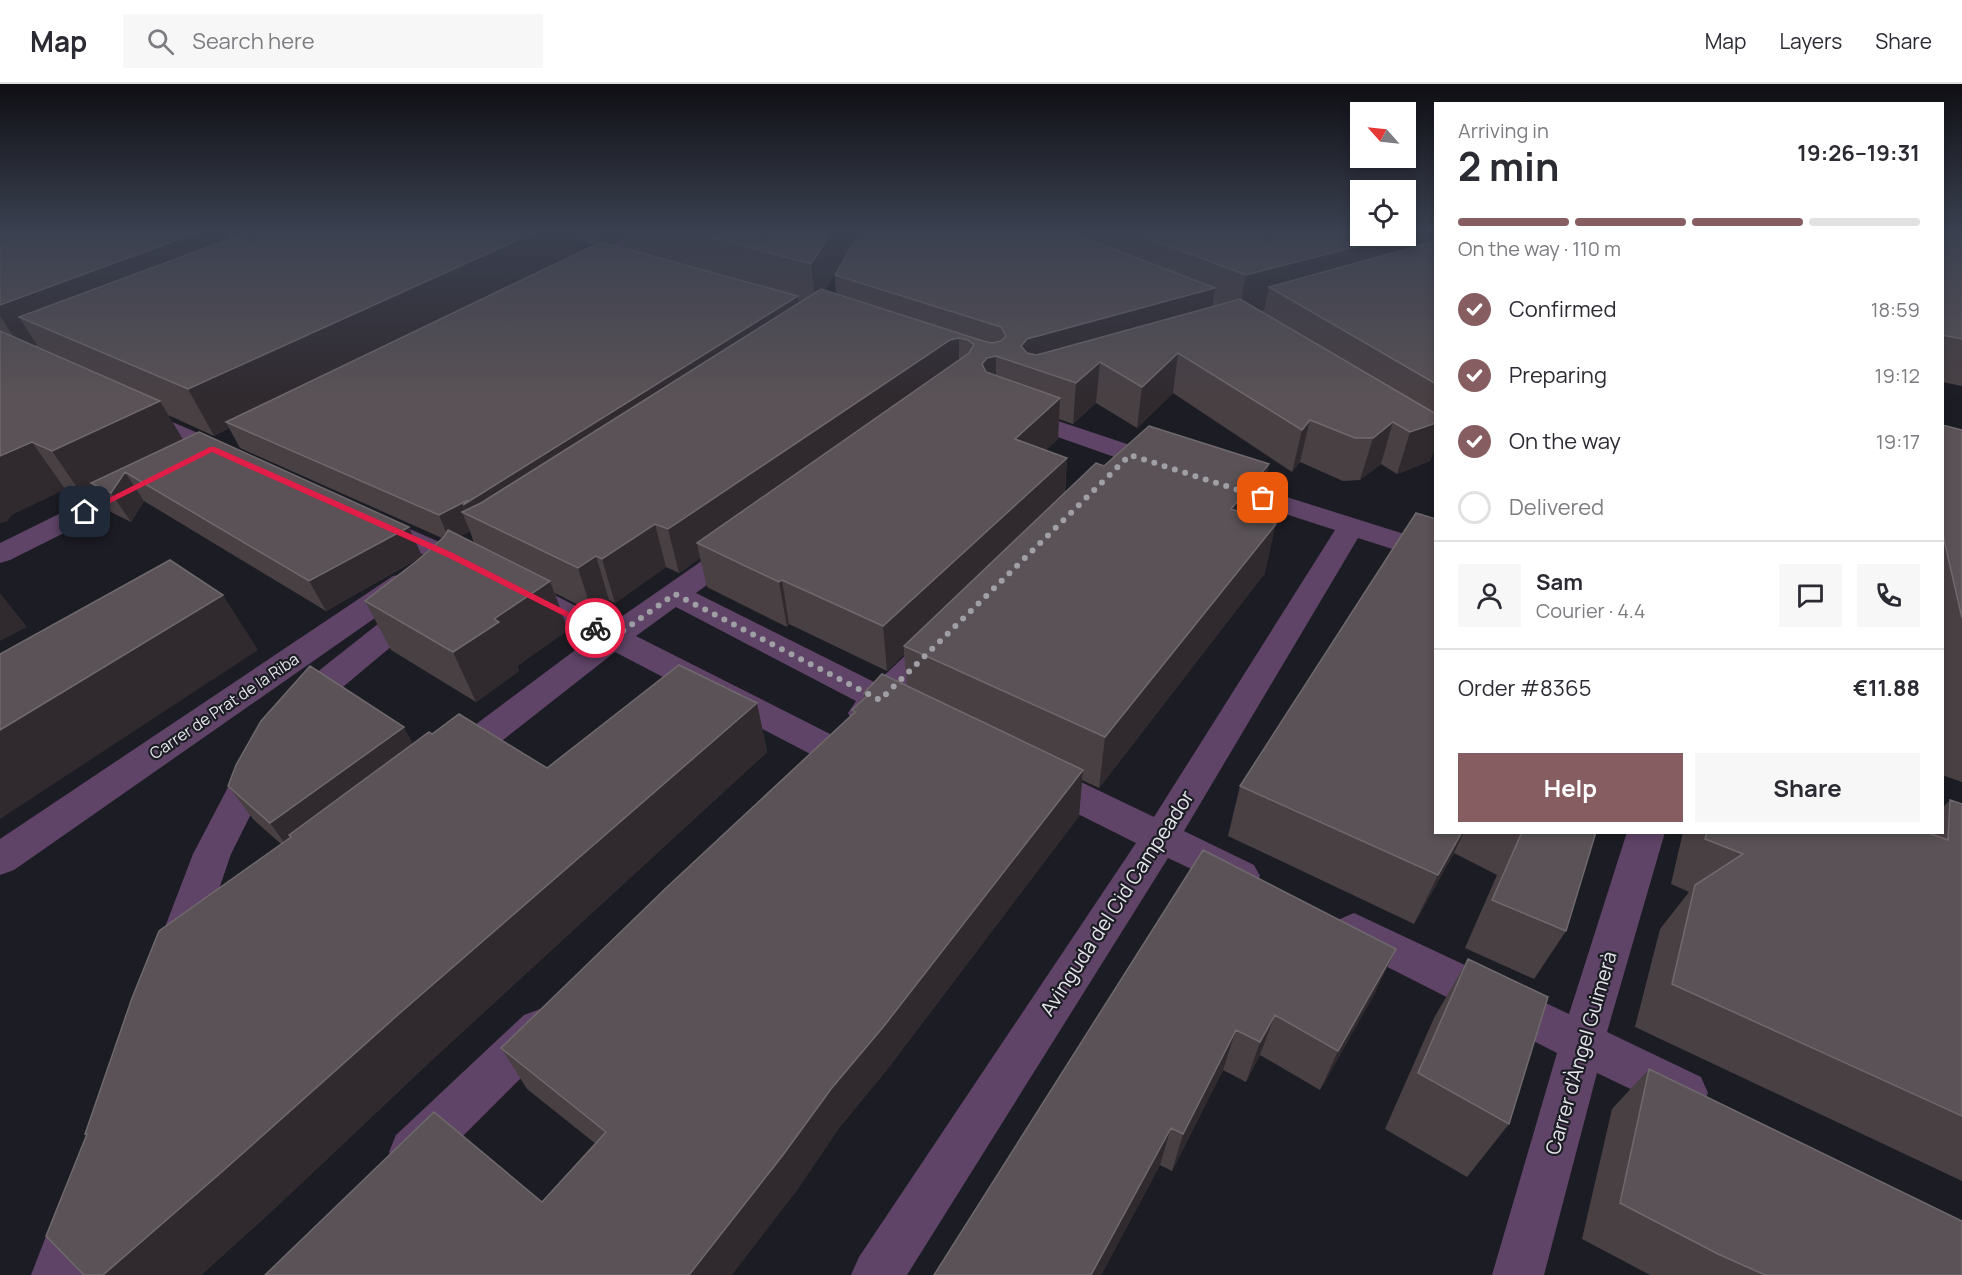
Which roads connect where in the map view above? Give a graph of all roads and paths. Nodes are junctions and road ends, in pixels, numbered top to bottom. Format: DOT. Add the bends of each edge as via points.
graph roads {
  1 [pos="1029,400"];
  2 [pos="117,405"];
  3 [pos="244,433"];
  4 [pos="202,454"];
  5 [pos="255,468"];
  6 [pos="170,470"];
  7 [pos="353,512"];
  8 [pos="1352,527"];
  9 [pos="760,532"];
  10 [pos="464,549"];
  11 [pos="1434,553"];
  12 [pos="0,554"];
  13 [pos="675,594"];
  14 [pos="963,618"];
  15 [pos="614,637"];
  16 [pos="880,700"];
  17 [pos="932,726"];
  18 [pos="1005,761"];
  19 [pos="424,782"];
  20 [pos="1645,834"];
  21 [pos="1161,837"];
  22 [pos="0,859"];
  23 [pos="1276,894"];
  24 [pos="1318,914"];
  25 [pos="215,942"];
  26 [pos="566,1004"];
  27 [pos="1582,1043"];
  28 [pos="1719,1109"];
  29 [pos="94,1176"];
  30 [pos="387,1176"];
  31 [pos="57,1275"];
  32 [pos="876,1275"];
  33 [pos="1518,1275"];
  1 -- 8 [label="street" via="1012,407 996,406 1118,467 1191,475"];
  2 -- 4 [label="street"];
  3 -- 4 [label="street"];
  4 -- 5 [label="street"];
  6 -- 12 [label="street"];
  7 -- 10 [label="street"];
  8 -- 11 [label="street"];
  8 -- 21 [label="street, Avinguda del Cid Campeador"];
  9 -- 13 [label="street"];
  10 -- 15 [label="street" via="496,578"];
  10 -- 22 [label="street, Carrer de Prat de la Riba" via="424,570"];
  10 -- 25 [label="street" via="452,577 428,600 280,720 212,854 166,984"];
  13 -- 15 [label="street"];
  13 -- 16 [label="street"];
  14 -- 16 [label="street"];
  15 -- 16 [label="street" via="818,761"];
  15 -- 19 [label="street"];
  16 -- 17 [label="street"];
  18 -- 21 [label="street"];
  20 -- 27 [label="street, Carrer d'Àngel Guimerà"];
  21 -- 23 [label="street"];
  21 -- 32 [label="street, Avinguda del Cid Campeador"];
  24 -- 27 [label="street"];
  26 -- 30 [label="street"];
  27 -- 28 [label="street"];
  27 -- 33 [label="street, Carrer d'Àngel Guimerà"];
  29 -- 31 [label="street"];
}
